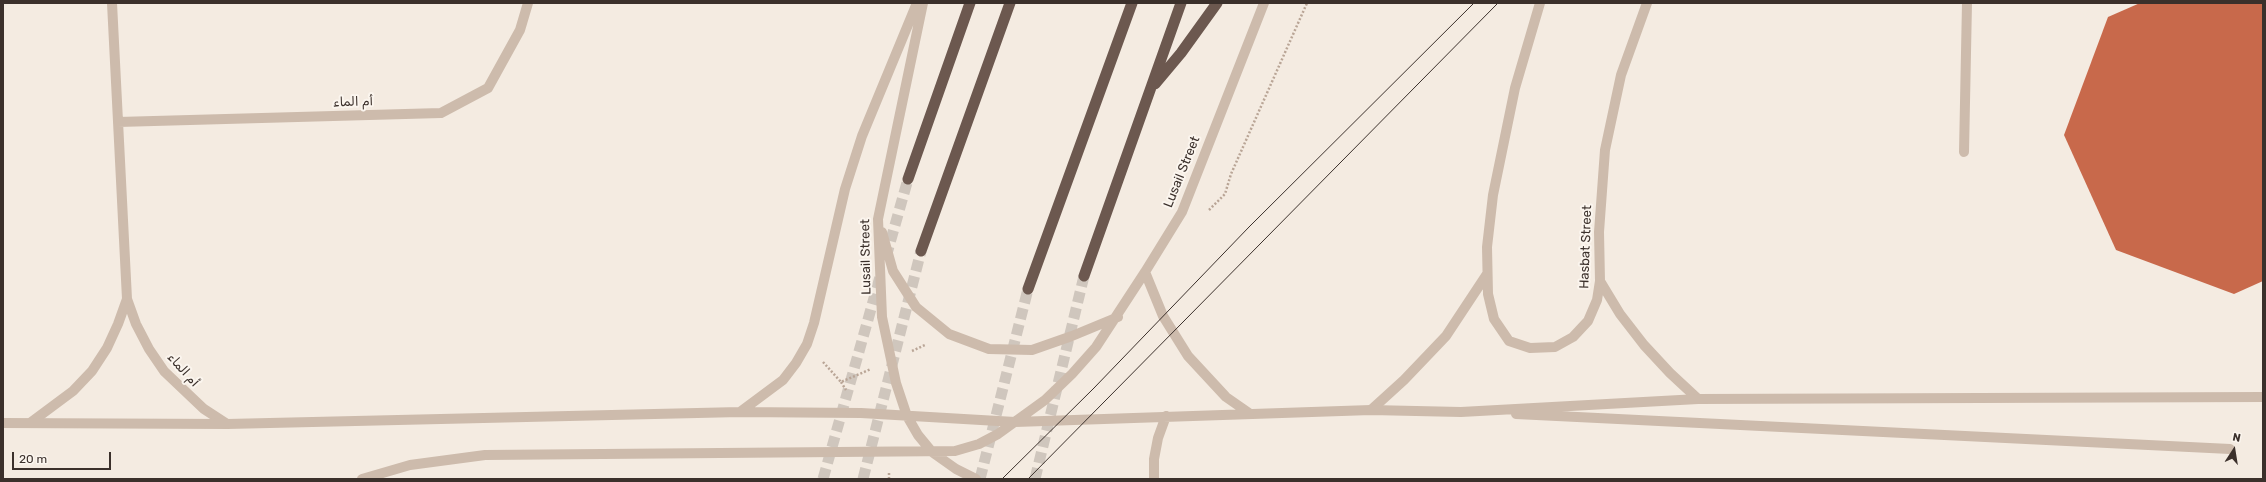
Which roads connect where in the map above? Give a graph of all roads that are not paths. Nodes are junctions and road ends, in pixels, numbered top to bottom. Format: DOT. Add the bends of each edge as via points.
graph roads {
  1 [pos="112,3"];
  2 [pos="528,3"];
  3 [pos="917,3"];
  4 [pos="924,3"];
  5 [pos="970,3"];
  6 [pos="1010,3"];
  7 [pos="1132,3"];
  8 [pos="1181,3"];
  9 [pos="1217,3"];
  10 [pos="1264,3"];
  11 [pos="1540,3"];
  12 [pos="1647,3"];
  13 [pos="1967,3"];
  14 [pos="1151,89"];
  15 [pos="118,122"];
  16 [pos="1964,152"];
  17 [pos="908,179"];
  18 [pos="878,219"];
  19 [pos="921,251"];
  20 [pos="1146,272"];
  21 [pos="1487,274"];
  22 [pos="1084,276"];
  23 [pos="1600,281"];
  24 [pos="1028,289"];
  25 [pos="127,299"];
  26 [pos="1118,317"];
  27 [pos="2263,397"];
  28 [pos="1698,399"];
  29 [pos="1371,410"];
  30 [pos="740,412"];
  31 [pos="1461,412"];
  32 [pos="1248,413"];
  33 [pos="907,416"];
  34 [pos="1166,416"];
  35 [pos="3,422"];
  36 [pos="1015,422"];
  37 [pos="30,423"];
  38 [pos="227,424"];
  39 [pos="2230,449"];
  40 [pos="932,452"];
  41 [pos="362,479"];
  42 [pos="976,479"];
  43 [pos="1154,479"];
  1 -- 15 [label="street, أم الماء"];
  2 -- 15 [label="street, أم الماء" via="520,30 488,88 441,113"];
  3 -- 30 [label="street" via="862,136 845,189 807,344 783,380"];
  4 -- 18 [label="street, Lusail Street"];
  5 -- 17 [label="highway"];
  6 -- 19 [label="highway"];
  7 -- 24 [label="highway"];
  8 -- 14 [label="highway"];
  9 -- 14 [label="highway"];
  10 -- 20 [label="street, Lusail Street" via="1182,212"];
  11 -- 21 [label="street, Hasbat Street" via="1515,88 1495,188 1487,247"];
  12 -- 23 [label="street, Hasbat Street" via="1622,76 1605,150 1599,232"];
  13 -- 16 [label="street"];
  14 -- 22 [label="highway"];
  15 -- 25 [label="street, أم الماء"];
  18 -- 26 [label="street" via="893,271 916,307 949,334 989,349 1032,350"];
  18 -- 33 [label="street, Lusail Street" via="882,317 896,383"];
  20 -- 26 [label="street, Lusail Street"];
  20 -- 32 [label="street" via="1163,316 1188,356 1226,397"];
  21 -- 23 [label="street, Hasbat Street" via="1494,320 1509,341 1530,348 1555,347 1573,337 1588,322 1597,300"];
  21 -- 29 [label="street" via="1446,336"];
  23 -- 28 [label="street" via="1620,314 1644,344"];
  25 -- 37 [label="street, أم الماء" via="115,330 92,371 73,391"];
  25 -- 38 [label="street, أم الماء" via="146,343 164,371 204,409"];
  26 -- 36 [label="street, Lusail Street" via="1072,374"];
  27 -- 28 [label="street"];
  28 -- 31 [label="street"];
  29 -- 31 [label="street"];
  29 -- 32 [label="street"];
  30 -- 33 [label="street"];
  30 -- 38 [label="street"];
  31 -- 39 [label="street"];
  32 -- 34 [label="street"];
  33 -- 36 [label="street"];
  33 -- 40 [label="street, Lusail Street"];
  34 -- 36 [label="street"];
  34 -- 43 [label="street" via="1158,438"];
  35 -- 37 [label="street"];
  36 -- 40 [label="street, Lusail Street" via="978,444 955,451"];
  37 -- 38 [label="street"];
  40 -- 41 [label="street, Lusail Street" via="486,455 410,465"];
  40 -- 42 [label="street, Lusail Street"];
}
